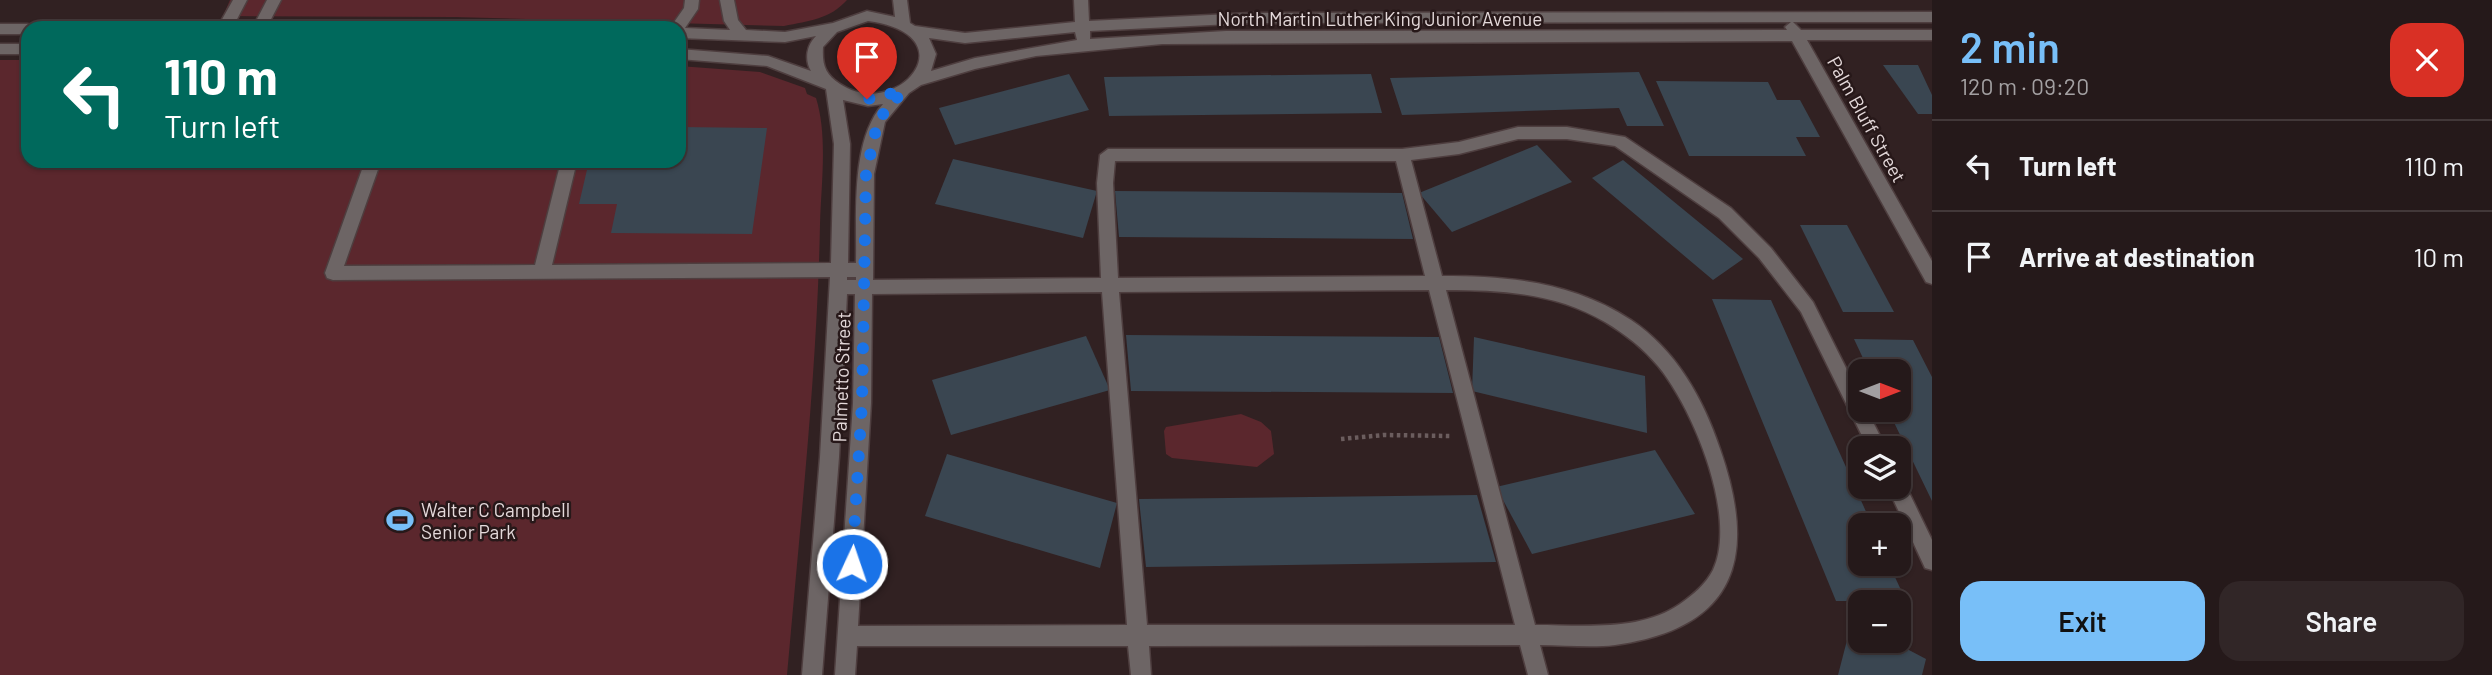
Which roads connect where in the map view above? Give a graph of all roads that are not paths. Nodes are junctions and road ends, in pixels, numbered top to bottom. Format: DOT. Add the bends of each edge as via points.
graph roads {
  1 [pos="240,0"];
  2 [pos="274,0"];
  3 [pos="692,0"];
  4 [pos="727,0"];
  5 [pos="865,0"];
  6 [pos="900,0"];
  7 [pos="1081,0"];
  8 [pos="1527,0"];
  9 [pos="1932,17"];
  10 [pos="1533,18"];
  11 [pos="1786,18"];
  12 [pos="848,20"];
  13 [pos="228,21"];
  14 [pos="263,21"];
  15 [pos="682,21"];
  16 [pos="1083,26"];
  17 [pos="909,27"];
  18 [pos="832,28"];
  19 [pos="0,29"];
  20 [pos="21,29"];
  21 [pos="686,33"];
  22 [pos="1796,35"];
  23 [pos="1932,35"];
  24 [pos="742,36"];
  25 [pos="1541,36"];
  26 [pos="1084,46"];
  27 [pos="0,49"];
  28 [pos="21,49"];
  29 [pos="686,55"];
  30 [pos="827,85"];
  31 [pos="910,86"];
  32 [pos="1402,155"];
  33 [pos="370,168"];
  34 [pos="567,168"];
  35 [pos="542,272"];
  36 [pos="1932,277"];
  37 [pos="839,278"];
  38 [pos="865,278"];
  39 [pos="1434,284"];
  40 [pos="1110,285"];
  41 [pos="1871,436"];
  42 [pos="1902,499"];
  43 [pos="1932,561"];
  44 [pos="1138,633"];
  45 [pos="1528,635"];
  46 [pos="848,636"];
  47 [pos="812,675"];
  48 [pos="845,675"];
  49 [pos="1141,675"];
  50 [pos="1538,675"];
  1 -- 13 [label="street"];
  2 -- 14 [label="street"];
  3 -- 15 [label="street"];
  4 -- 24 [label="street" via="731,21"];
  5 -- 12 [label="street"];
  6 -- 17 [label="street"];
  7 -- 16 [label="street"];
  8 -- 10 [label="street"];
  9 -- 11 [label="street, North Martin Luther King Junior Avenue"];
  10 -- 11 [label="street, North Martin Luther King Junior Avenue"];
  10 -- 16 [label="street, North Martin Luther King Junior Avenue" via="1251,19"];
  10 -- 25 [label="street"];
  11 -- 22 [label="street, Palm Bluff Street"];
  12 -- 17 [label="street" via="867,16"];
  12 -- 18 [label="street"];
  16 -- 17 [label="street, North Martin Luther King Junior Avenue" via="965,38"];
  16 -- 26 [label="street"];
  17 -- 31 [label="street" via="925,42 927,55 925,69"];
  18 -- 24 [label="street" via="785,37"];
  18 -- 30 [label="street" via="814,53 814,67"];
  19 -- 20 [label="street"];
  21 -- 24 [label="street"];
  22 -- 23 [label="street, North Martin Luther King Junior Avenue"];
  22 -- 25 [label="street, North Martin Luther King Junior Avenue"];
  22 -- 36 [label="street, Palm Bluff Street"];
  25 -- 26 [label="street, North Martin Luther King Junior Avenue" via="1247,37"];
  26 -- 31 [label="street, North Martin Luther King Junior Avenue" via="970,63"];
  27 -- 28 [label="street"];
  29 -- 30 [label="street" via="768,61"];
  30 -- 31 [label="street" via="867,99"];
  30 -- 37 [label="street, Palmetto Street" via="837,103 841,148"];
  31 -- 38 [label="street, Palmetto Street" via="878,120 872,139 866,174"];
  32 -- 39 [label="street"];
  32 -- 40 [label="street" via="1108,155"];
  32 -- 41 [label="street" via="1459,148 1518,133 1567,133 1619,141 1725,214 1765,253 1807,307"];
  33 -- 35 [label="street" via="333,273"];
  34 -- 35 [label="street"];
  35 -- 37 [label="street"];
  37 -- 38 [label="street"];
  37 -- 47 [label="street, Palmetto Street"];
  38 -- 40 [label="street"];
  38 -- 46 [label="street, Palmetto Street"];
  39 -- 40 [label="street"];
  39 -- 45 [label="street"];
  39 -- 45 [label="street" via="1530,286 1568,296 1602,312 1643,339 1669,366 1693,403 1720,472 1729,509 1730,549 1719,581 1701,603 1653,629 1614,635"];
  40 -- 44 [label="street"];
  42 -- 43 [label="street"];
  44 -- 45 [label="street"];
  44 -- 46 [label="street"];
  44 -- 49 [label="street"];
  45 -- 50 [label="street"];
  46 -- 48 [label="street, Palmetto Street"];
}
